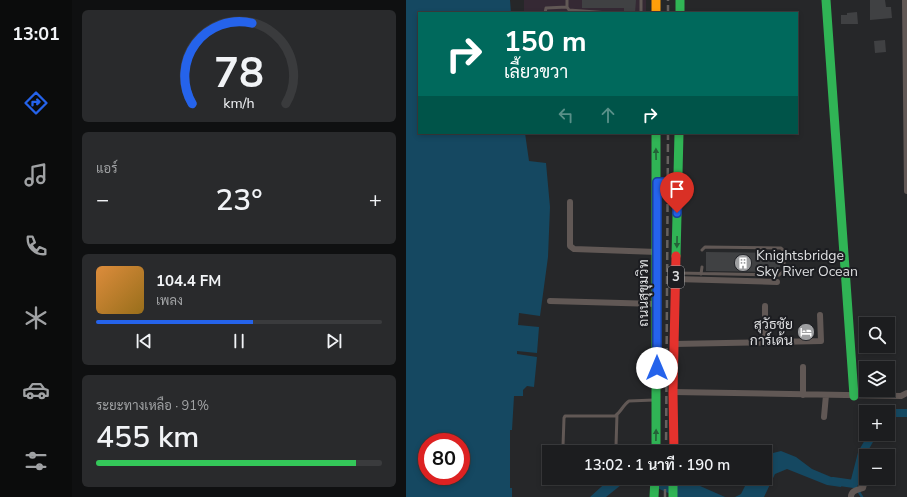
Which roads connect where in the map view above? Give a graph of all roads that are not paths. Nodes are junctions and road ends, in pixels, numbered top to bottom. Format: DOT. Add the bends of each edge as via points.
graph roads {
  1 [pos="567,0"];
  2 [pos="641,0"];
  3 [pos="656,0"];
  4 [pos="680,0"];
  5 [pos="826,0"];
  6 [pos="905,0"];
  7 [pos="567,7"];
  8 [pos="544,12"];
  9 [pos="596,12"];
  10 [pos="641,12"];
  11 [pos="656,12"];
  12 [pos="680,12"];
  13 [pos="906,53"];
  14 [pos="656,134"];
  15 [pos="679,134"];
  16 [pos="906,134"];
  17 [pos="667,182"];
  18 [pos="907,190"];
  19 [pos="570,202"];
  20 [pos="702,250"];
  21 [pos="656,252"];
  22 [pos="702,267"];
  23 [pos="701,274"];
  24 [pos="676,276"];
  25 [pos="777,282"];
  26 [pos="550,301"];
  27 [pos="657,304"];
  28 [pos="765,306"];
  29 [pos="820,315"];
  30 [pos="765,343"];
  31 [pos="674,344"];
  32 [pos="803,367"];
  33 [pos="673,392"];
  34 [pos="907,393"];
  35 [pos="803,395"];
  36 [pos="826,395"];
  37 [pos="854,396"];
  38 [pos="656,400"];
  39 [pos="617,414"];
  40 [pos="824,417"];
  41 [pos="656,445"];
  42 [pos="674,445"];
  43 [pos="655,485"];
  44 [pos="673,485"];
  45 [pos="864,485"];
  46 [pos="852,494"];
  47 [pos="654,497"];
  48 [pos="673,497"];
  1 -- 7 [label="lane"];
  2 -- 10 [label="lane"];
  3 -- 11 [label="main road"];
  4 -- 12 [label="main road"];
  5 -- 37 [label="main road"];
  6 -- 13 [label="street"];
  7 -- 8 [label="lane" via="546,8"];
  7 -- 9 [label="lane" via="569,10"];
  13 -- 16 [label="street"];
  17 -- 14 [label="main road, ถนนสุขุมวิท / 3, one-way"];
  15 -- 17 [label="main road, ถนนสุขุมวิท / 3"];
  16 -- 18 [label="street"];
  17 -- 21 [label="main road, ถนนสุขุมวิท / 3"];
  17 -- 24 [label="main road, ถนนสุขุมวิท / 3, one-way"];
  19 -- 21 [label="street" via="570,246 574,249"];
  20 -- 23 [label="lane" via="705,247 781,248 784,251 784,271 779,276"];
  21 -- 27 [label="main road, ถนนสุขุมวิท / 3"];
  22 -- 23 [label="lane"];
  23 -- 24 [label="lane"];
  24 -- 25 [label="street"];
  24 -- 31 [label="main road, ถนนสุขุมวิท / 3"];
  26 -- 27 [label="street"];
  27 -- 38 [label="main road, ถนนสุขุมวิท / 3"];
  28 -- 30 [label="street"];
  29 -- 30 [label="street" via="821,341"];
  30 -- 31 [label="street"];
  31 -- 33 [label="main road, ถนนสุขุมวิท / 3"];
  32 -- 35 [label="street"];
  33 -- 35 [label="street"];
  33 -- 42 [label="main road, ถนนสุขุมวิท / 3"];
  34 -- 37 [label="street" via="901,396"];
  35 -- 36 [label="street"];
  36 -- 37 [label="street"];
  36 -- 40 [label="street"];
  38 -- 39 [label="lane" via="629,401"];
  41 -- 38 [label="main road, ถนนสุขุมวิท / 3, one-way"];
  39 -- 39 [label="lane" via="616,446 565,449 562,446 565,416"];
  43 -- 47 [label="main road"];
  44 -- 48 [label="main road"];
  45 -- 46 [label="street"];
}
